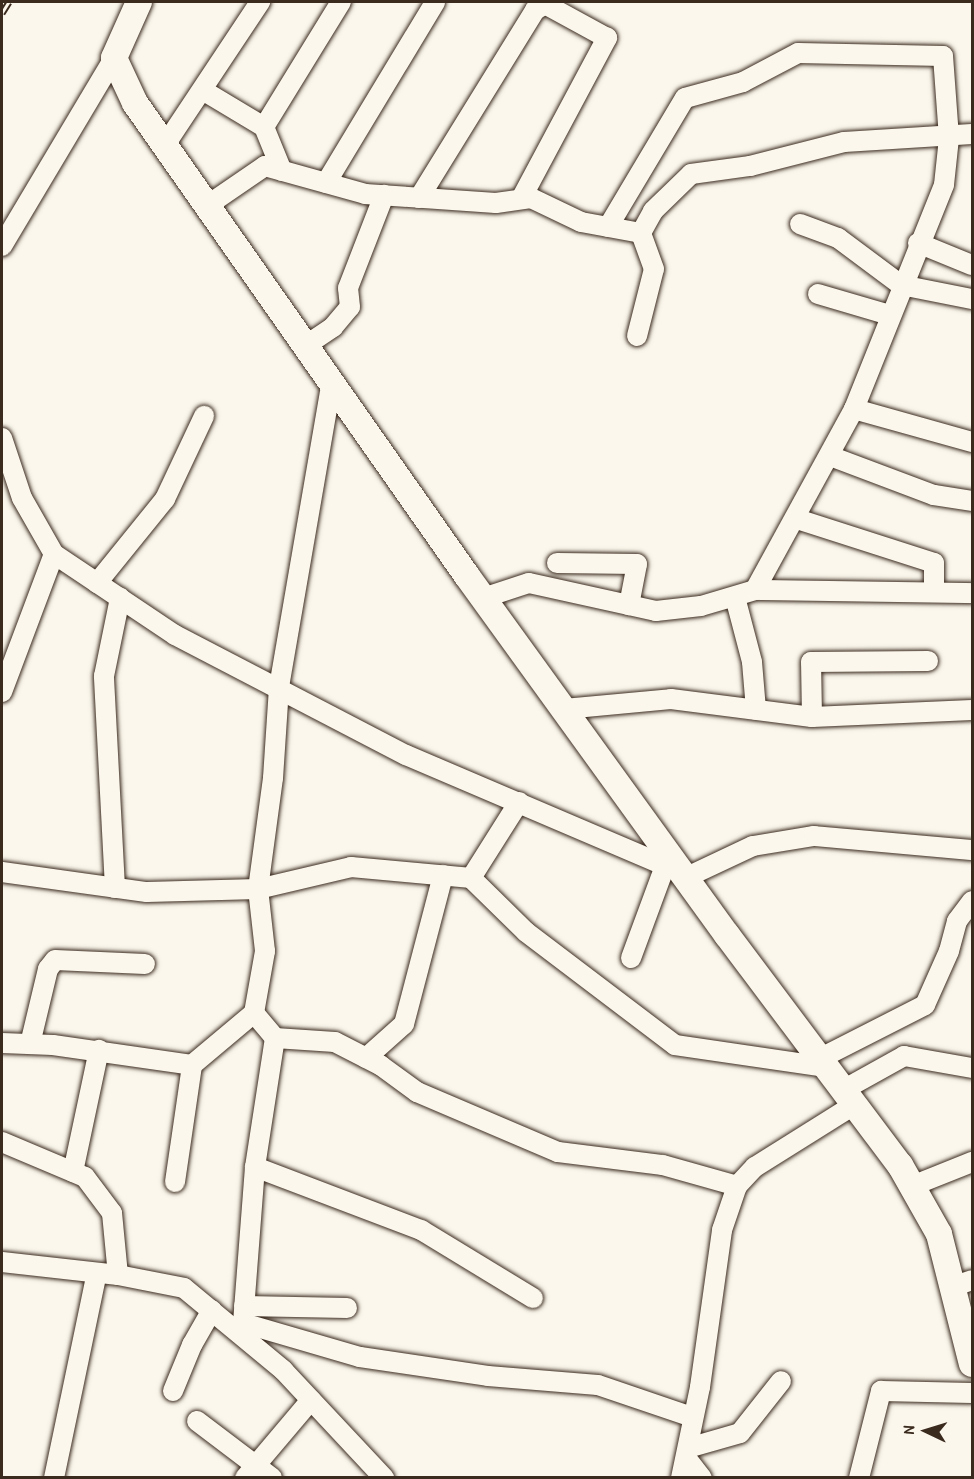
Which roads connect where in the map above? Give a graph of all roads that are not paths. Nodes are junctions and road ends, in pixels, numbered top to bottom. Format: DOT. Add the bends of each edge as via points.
graph roads {
  1 [pos="139,2"];
  2 [pos="260,2"];
  3 [pos="340,2"];
  4 [pos="435,2"];
  5 [pos="537,4"];
  6 [pos="114,58"];
  7 [pos="204,91"];
  8 [pos="264,127"];
  9 [pos="972,134"];
  10 [pos="949,138"];
  11 [pos="165,145"];
  12 [pos="282,171"];
  13 [pos="326,183"];
  14 [pos="384,195"];
  15 [pos="419,198"];
  16 [pos="521,199"];
  17 [pos="208,205"];
  18 [pos="800,224"];
  19 [pos="608,227"];
  20 [pos="641,233"];
  21 [pos="918,243"];
  22 [pos="2,246"];
  23 [pos="972,265"];
  24 [pos="901,285"];
  25 [pos="818,294"];
  26 [pos="972,299"];
  27 [pos="890,315"];
  28 [pos="637,336"];
  29 [pos="305,346"];
  30 [pos="331,385"];
  31 [pos="854,409"];
  32 [pos="204,416"];
  33 [pos="2,438"];
  34 [pos="972,442"];
  35 [pos="830,456"];
  36 [pos="972,501"];
  37 [pos="797,519"];
  38 [pos="54,554"];
  39 [pos="557,563"];
  40 [pos="97,583"];
  41 [pos="755,591"];
  42 [pos="934,592"];
  43 [pos="972,593"];
  44 [pos="735,597"];
  45 [pos="120,598"];
  46 [pos="483,598"];
  47 [pos="629,605"];
  48 [pos="928,661"];
  49 [pos="279,687"];
  50 [pos="2,692"];
  51 [pos="564,709"];
  52 [pos="756,710"];
  53 [pos="972,711"];
  54 [pos="812,717"];
  55 [pos="519,802"];
  56 [pos="972,850"];
  57 [pos="2,872"];
  58 [pos="679,873"];
  59 [pos="443,875"];
  60 [pos="471,878"];
  61 [pos="115,888"];
  62 [pos="258,889"];
  63 [pos="972,901"];
  64 [pos="631,958"];
  65 [pos="145,964"];
  66 [pos="254,1013"];
  67 [pos="274,1038"];
  68 [pos="2,1043"];
  69 [pos="30,1044"];
  70 [pos="99,1050"];
  71 [pos="366,1058"];
  72 [pos="823,1063"];
  73 [pos="192,1065"];
  74 [pos="972,1068"];
  75 [pos="848,1098"];
  76 [pos="2,1142"];
  77 [pos="972,1162"];
  78 [pos="255,1167"];
  79 [pos="73,1172"];
  80 [pos="175,1182"];
  81 [pos="737,1186"];
  82 [pos="912,1186"];
  83 [pos="2,1262"];
  84 [pos="97,1273"];
  85 [pos="118,1275"];
  86 [pos="962,1284"];
  87 [pos="533,1298"];
  88 [pos="348,1308"];
  89 [pos="212,1310"];
  90 [pos="242,1321"];
  91 [pos="972,1364"];
  92 [pos="781,1381"];
  93 [pos="173,1391"];
  94 [pos="972,1393"];
  95 [pos="311,1400"];
  96 [pos="692,1417"];
  97 [pos="197,1421"];
  98 [pos="685,1461"];
  99 [pos="251,1471"];
  100 [pos="54,1478"];
  101 [pos="272,1478"];
  102 [pos="384,1478"];
  103 [pos="702,1478"];
  104 [pos="859,1478"];
  1 -- 6 [label="main road"];
  2 -- 7 [label="street"];
  3 -- 8 [label="street"];
  4 -- 13 [label="street"];
  5 -- 15 [label="street"];
  5 -- 16 [label="street" via="607,38"];
  6 -- 11 [label="main road" via="135,103"];
  6 -- 22 [label="street"];
  7 -- 8 [label="street"];
  7 -- 11 [label="street"];
  8 -- 12 [label="street"];
  9 -- 10 [label="street"];
  10 -- 19 [label="street" via="943,56 798,52 743,82 685,98"];
  10 -- 20 [label="street" via="844,142 750,166 691,174 653,211"];
  10 -- 21 [label="street" via="944,184"];
  11 -- 17 [label="main road"];
  12 -- 13 [label="street"];
  12 -- 17 [label="street" via="265,166"];
  13 -- 14 [label="street"];
  14 -- 15 [label="street"];
  14 -- 29 [label="street" via="348,288 350,307 333,327"];
  15 -- 16 [label="street" via="496,203"];
  16 -- 19 [label="street" via="531,198 581,222"];
  17 -- 29 [label="main road"];
  18 -- 24 [label="street" via="838,238"];
  19 -- 20 [label="street"];
  20 -- 28 [label="street" via="654,269"];
  21 -- 23 [label="street"];
  21 -- 24 [label="street"];
  24 -- 26 [label="street"];
  24 -- 27 [label="street"];
  25 -- 27 [label="street"];
  27 -- 31 [label="street"];
  29 -- 30 [label="main road"];
  30 -- 46 [label="main road"];
  30 -- 49 [label="street"];
  31 -- 34 [label="street"];
  31 -- 35 [label="street"];
  32 -- 40 [label="street" via="165,499"];
  33 -- 38 [label="street" via="22,498"];
  35 -- 36 [label="street" via="934,495"];
  35 -- 37 [label="street"];
  37 -- 41 [label="street"];
  37 -- 42 [label="street" via="934,563"];
  38 -- 40 [label="street"];
  38 -- 50 [label="street"];
  39 -- 47 [label="street" via="633,561 638,568"];
  40 -- 45 [label="street"];
  41 -- 42 [label="street"];
  41 -- 44 [label="street"];
  42 -- 43 [label="street"];
  44 -- 47 [label="street" via="656,611"];
  44 -- 52 [label="street" via="752,662"];
  45 -- 49 [label="street" via="175,635"];
  45 -- 61 [label="street" via="104,676"];
  46 -- 47 [label="street" via="529,583"];
  46 -- 51 [label="main road"];
  48 -- 54 [label="street" via="811,662"];
  49 -- 55 [label="street" via="406,755"];
  49 -- 62 [label="street" via="273,778"];
  51 -- 52 [label="street" via="671,699"];
  51 -- 58 [label="main road"];
  52 -- 54 [label="street"];
  53 -- 54 [label="street"];
  55 -- 58 [label="street"];
  55 -- 60 [label="street"];
  56 -- 58 [label="street" via="814,836 753,846"];
  57 -- 61 [label="street"];
  58 -- 64 [label="street"];
  58 -- 72 [label="main road"];
  59 -- 60 [label="street"];
  59 -- 62 [label="street" via="351,867"];
  59 -- 71 [label="street" via="404,1024"];
  60 -- 72 [label="street" via="526,932 675,1045"];
  61 -- 62 [label="street" via="147,892"];
  62 -- 66 [label="street" via="265,951"];
  63 -- 72 [label="street" via="957,921 949,951 925,1005"];
  65 -- 69 [label="street" via="55,960 48,969"];
  66 -- 67 [label="street"];
  66 -- 73 [label="street"];
  67 -- 71 [label="street" via="335,1042"];
  67 -- 78 [label="street"];
  68 -- 69 [label="street"];
  69 -- 70 [label="street"];
  70 -- 73 [label="street"];
  70 -- 79 [label="street"];
  71 -- 81 [label="street" via="417,1092 558,1152 655,1163"];
  72 -- 75 [label="main road"];
  73 -- 80 [label="street"];
  74 -- 75 [label="street" via="904,1056"];
  75 -- 81 [label="street" via="755,1167"];
  75 -- 82 [label="main road"];
  76 -- 79 [label="street"];
  77 -- 82 [label="street"];
  78 -- 87 [label="street" via="421,1230"];
  78 -- 90 [label="street"];
  79 -- 85 [label="street" via="85,1178 112,1213"];
  81 -- 96 [label="street" via="722,1230"];
  82 -- 86 [label="main road"];
  83 -- 84 [label="street"];
  84 -- 85 [label="street"];
  84 -- 100 [label="street"];
  85 -- 89 [label="street" via="184,1288"];
  86 -- 91 [label="main road"];
  88 -- 90 [label="street"];
  89 -- 90 [label="street"];
  89 -- 93 [label="street"];
  90 -- 95 [label="street"];
  90 -- 96 [label="street" via="360,1357 488,1376 598,1385"];
  92 -- 98 [label="street" via="740,1432"];
  94 -- 104 [label="street" via="880,1391"];
  95 -- 99 [label="street"];
  95 -- 102 [label="street"];
  96 -- 98 [label="street"];
  97 -- 99 [label="street"];
  98 -- 103 [label="street"];
  99 -- 101 [label="street"];
}
